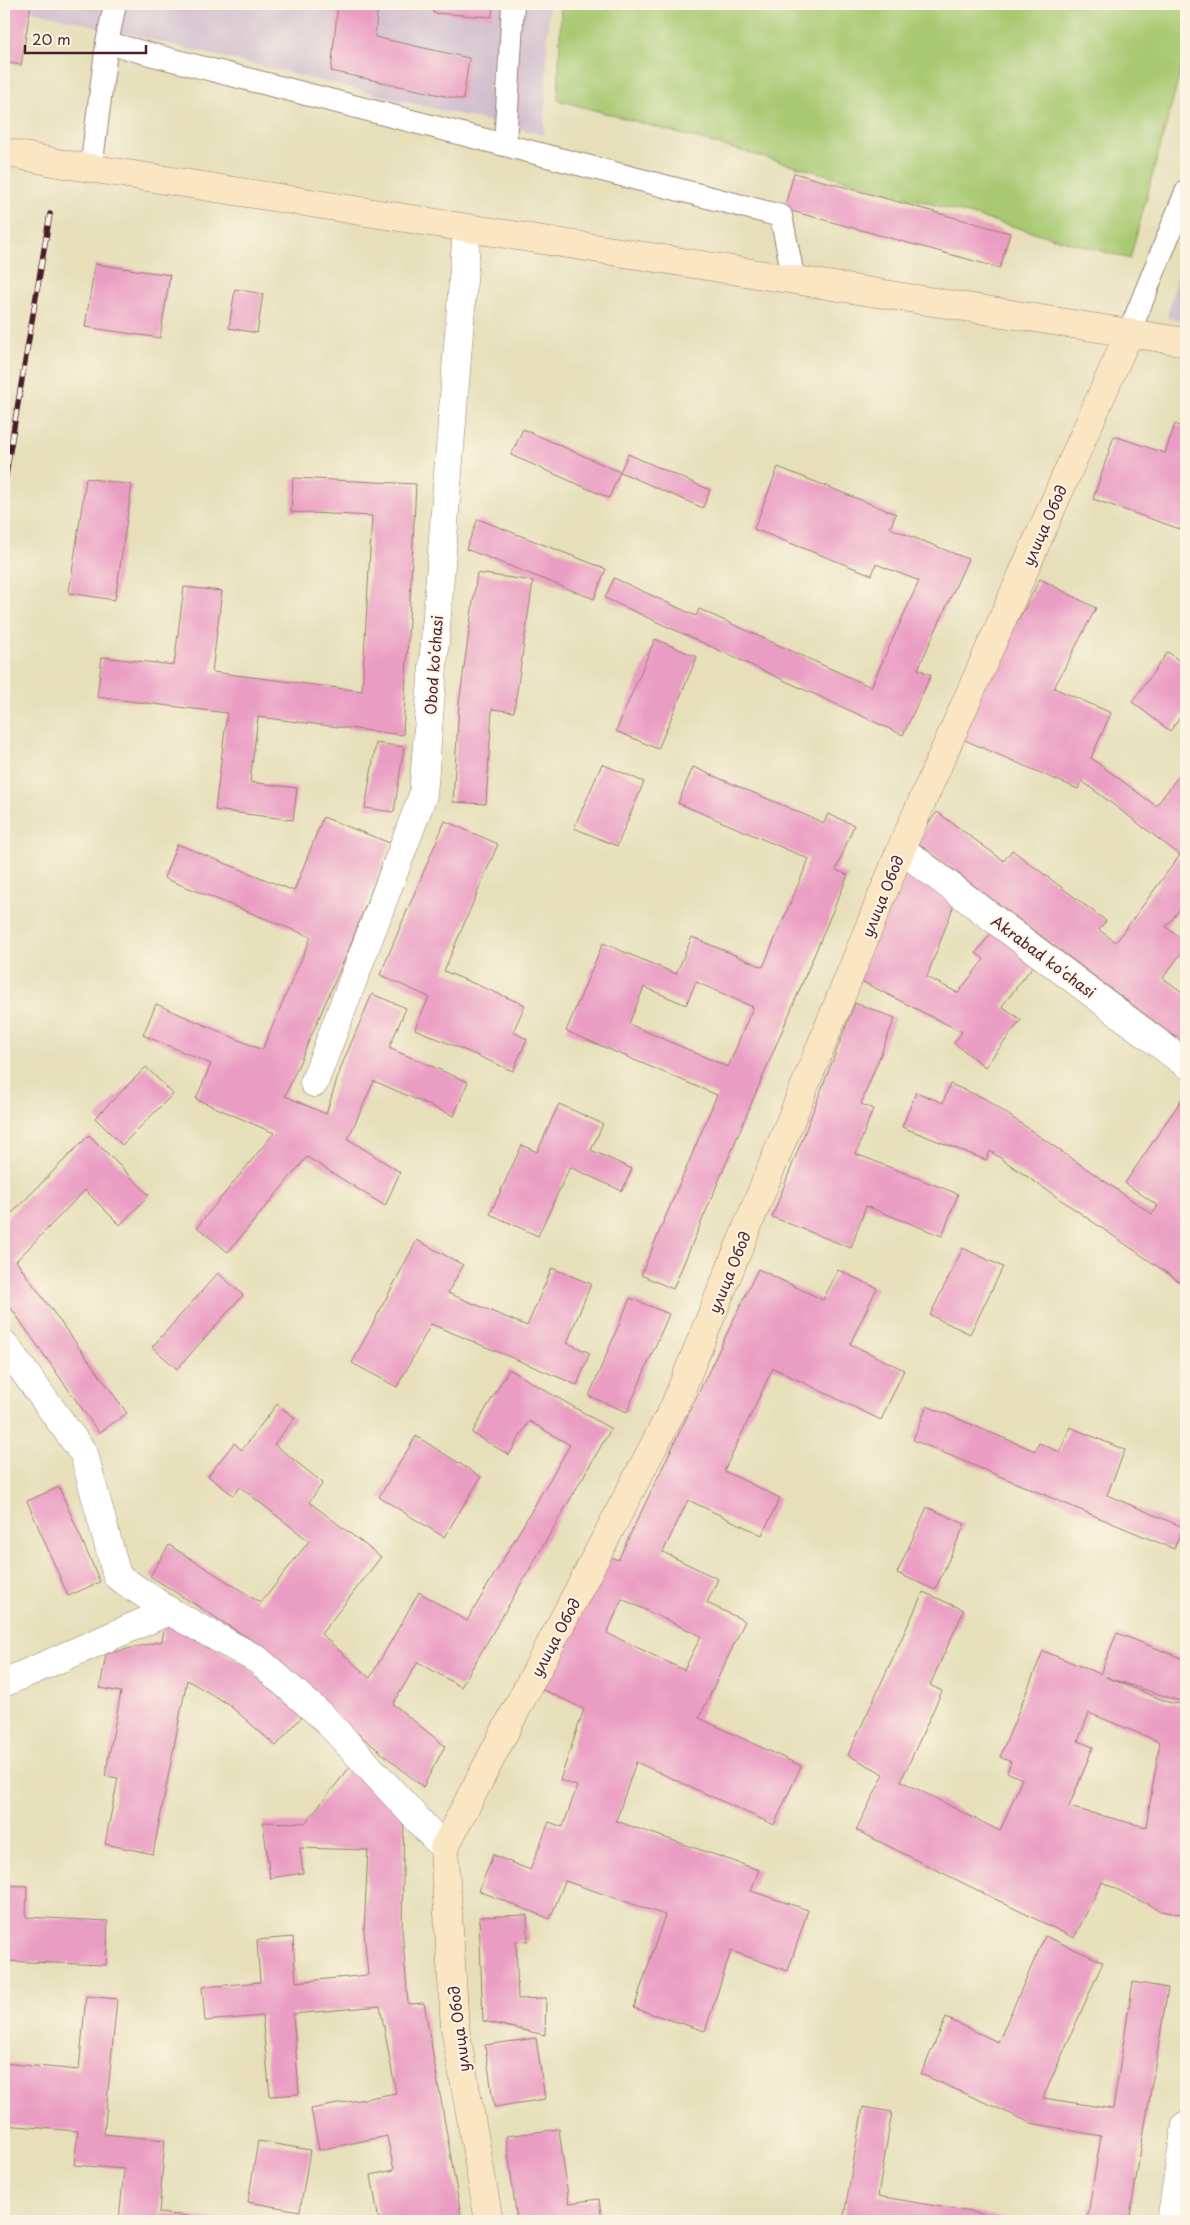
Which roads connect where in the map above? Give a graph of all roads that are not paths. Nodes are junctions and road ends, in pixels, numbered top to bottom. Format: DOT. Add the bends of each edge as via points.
graph roads {
  1 [pos="115,4"];
  2 [pos="514,4"];
  3 [pos="107,43"];
  4 [pos="505,145"];
  5 [pos="4,152"];
  6 [pos="91,169"];
  7 [pos="1186,192"];
  8 [pos="467,229"];
  9 [pos="794,280"];
  10 [pos="1129,333"];
  11 [pos="1186,342"];
  12 [pos="901,849"];
  13 [pos="1186,1064"];
  14 [pos="314,1083"];
  15 [pos="4,1344"];
  16 [pos="169,1611"];
  17 [pos="4,1683"];
  18 [pos="444,1848"];
  19 [pos="1186,2125"];
  20 [pos="489,2221"];
  21 [pos="1171,2221"];
  1 -- 3 [label="lane"];
  2 -- 4 [label="lane"];
  3 -- 4 [label="lane"];
  3 -- 6 [label="lane"];
  4 -- 9 [label="lane" via="781,216"];
  5 -- 6 [label="street"];
  6 -- 8 [label="street"];
  7 -- 10 [label="lane"];
  8 -- 9 [label="street"];
  8 -- 14 [label="street, Obod koʻchasi" via="423,795"];
  9 -- 10 [label="street"];
  10 -- 11 [label="street"];
  10 -- 12 [label="street, улица Обод"];
  12 -- 13 [label="street, Akrabad koʻchasi"];
  12 -- 18 [label="street, улица Обод" via="674,1407"];
  15 -- 16 [label="street" via="84,1454 117,1576"];
  16 -- 17 [label="street"];
  16 -- 18 [label="street" via="258,1660 324,1718"];
  18 -- 20 [label="street, улица Обод" via="455,2028"];
  19 -- 21 [label="street"];
}
